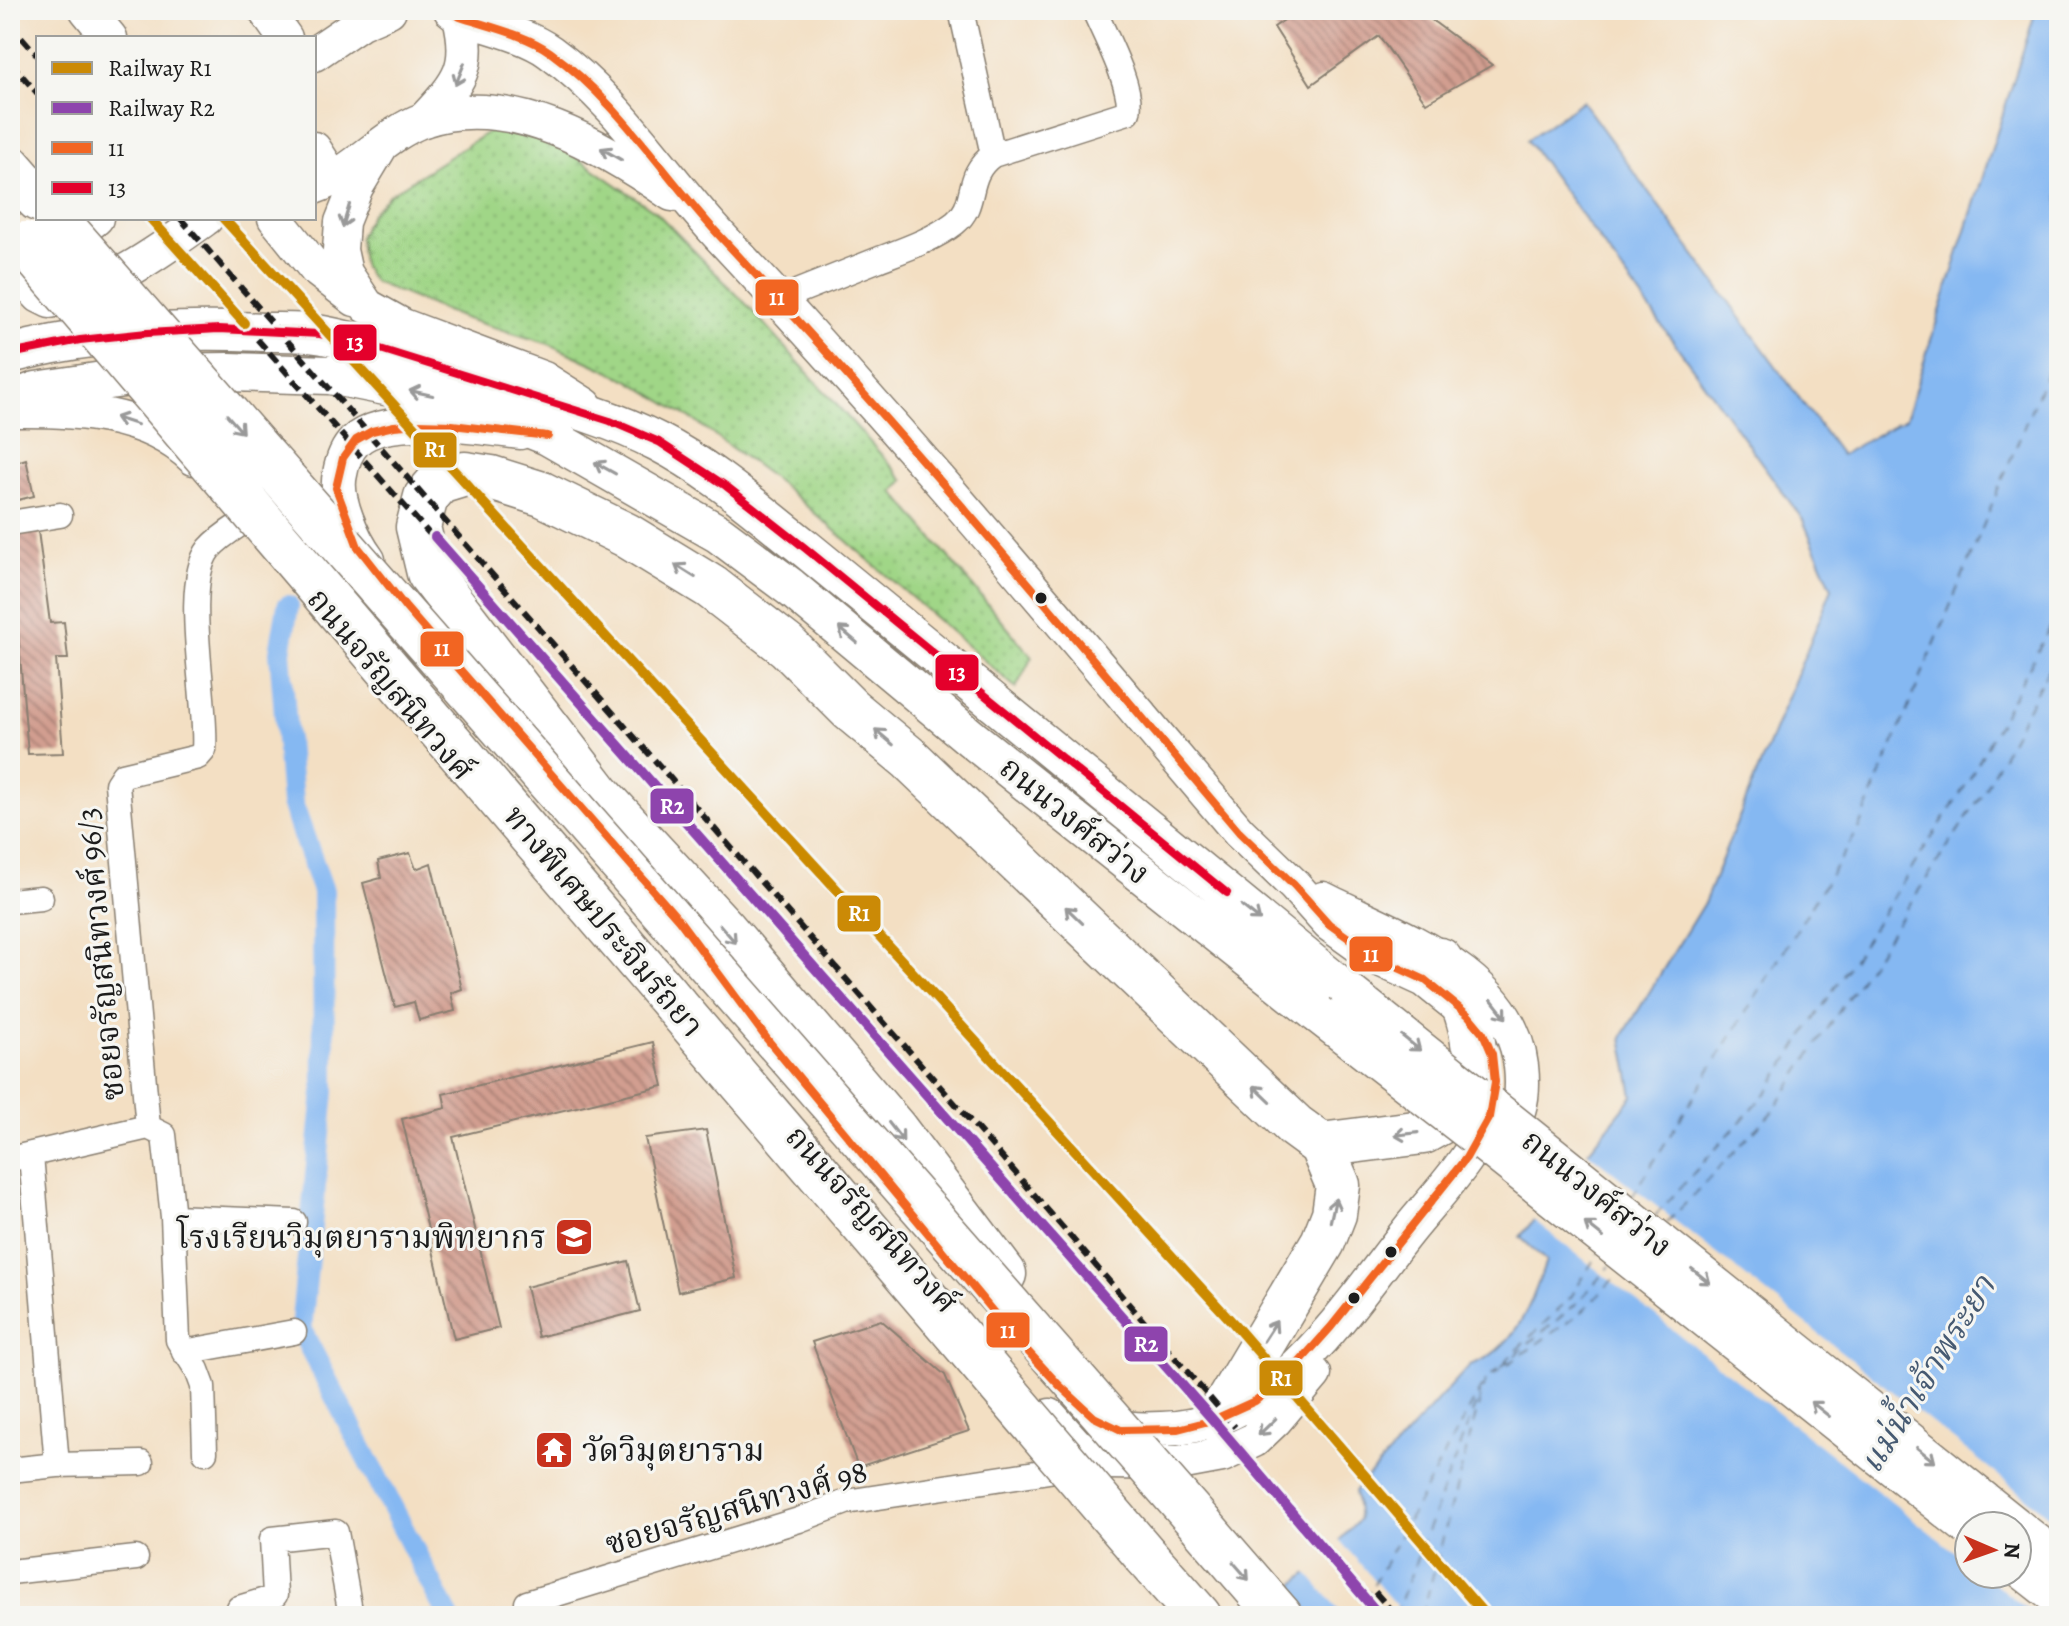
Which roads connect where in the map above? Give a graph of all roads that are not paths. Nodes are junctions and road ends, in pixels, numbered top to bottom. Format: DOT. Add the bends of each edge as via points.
graph roads {
  1 [pos="87,10"];
  2 [pos="265,10"];
  3 [pos="389,10"];
  4 [pos="961,10"];
  5 [pos="1094,10"];
  6 [pos="455,13"];
  7 [pos="108,36"];
  8 [pos="284,36"];
  9 [pos="316,55"];
  10 [pos="424,120"];
  11 [pos="380,147"];
  12 [pos="10,148"];
  13 [pos="993,155"];
  14 [pos="316,156"];
  15 [pos="10,167"];
  16 [pos="36,179"];
  17 [pos="324,183"];
  18 [pos="36,197"];
  19 [pos="699,213"];
  20 [pos="91,220"];
  21 [pos="203,220"];
  22 [pos="277,220"];
  23 [pos="20,250"];
  24 [pos="779,299"];
  25 [pos="367,306"];
  26 [pos="10,354"];
  27 [pos="10,401"];
  28 [pos="10,410"];
  29 [pos="610,421"];
  30 [pos="548,436"];
  31 [pos="60,515"];
  32 [pos="248,519"];
  33 [pos="10,523"];
  34 [pos="406,608"];
  35 [pos="342,626"];
  36 [pos="972,739"];
  37 [pos="1294,885"];
  38 [pos="41,898"];
  39 [pos="10,901"];
  40 [pos="1440,960"];
  41 [pos="1468,1015"];
  42 [pos="148,1127"];
  43 [pos="1321,1145"];
  44 [pos="21,1157"];
  45 [pos="173,1217"];
  46 [pos="294,1222"];
  47 [pos="294,1332"];
  48 [pos="184,1352"];
  49 [pos="1072,1378"];
  50 [pos="1213,1420"];
  51 [pos="205,1452"];
  52 [pos="1109,1462"];
  53 [pos="141,1463"];
  54 [pos="57,1465"];
  55 [pos="10,1470"];
  56 [pos="1995,1510"];
  57 [pos="1953,1514"];
  58 [pos="2033,1540"];
  59 [pos="136,1558"];
  60 [pos="2059,1561"];
  61 [pos="10,1572"];
  62 [pos="2033,1578"];
  63 [pos="2059,1598"];
  64 [pos="527,1603"];
  65 [pos="236,1616"];
  66 [pos="351,1616"];
  67 [pos="1199,1616"];
  68 [pos="1280,1616"];
  1 -- 7 [label="main road"];
  2 -- 8 [label="main road"];
  3 -- 9 [label="main road" via="361,22"];
  4 -- 13 [label="street"];
  5 -- 13 [label="street" via="1125,87 1128,112"];
  6 -- 10 [label="main road, one-way" via="466,39 463,72"];
  6 -- 19 [label="main road, ถนนจรัญสนิทวงศ์" via="548,50 610,106"];
  10 -- 11 [label="main road, ถนนจรัญสนิทวงศ์"];
  19 -- 10 [label="main road, ถนนจรัญสนิทวงศ์, one-way" via="609,153 539,122 490,113"];
  11 -- 17 [label="main road, ถนนจรัญสนิทวงศ์"];
  11 -- 25 [label="main road, one-way" via="342,222 345,273"];
  12 -- 16 [label="main road"];
  13 -- 24 [label="street" via="975,174 968,205 955,223 916,245"];
  14 -- 17 [label="main road"];
  15 -- 18 [label="highway"];
  19 -- 24 [label="main road, ถนนจรัญสนิทวงศ์"];
  20 -- 23 [label="main road"];
  21 -- 23 [label="main road" via="153,258 85,292 50,301 40,296"];
  22 -- 25 [label="main road" via="316,269"];
  23 -- 49 [label="highway, ทางพิเศษประจิมรัถยา, one-way, bridge"];
  23 -- 67 [label="highway, ทางพิเศษประจิมรัถยา, bridge"];
  24 -- 37 [label="main road, ถนนจรัญสนิทวงศ์" via="1239,832"];
  25 -- 29 [label="main road" via="403,326 544,379"];
  26 -- 29 [label="main road" via="147,333 219,329 320,334"];
  30 -- 27 [label="main road, ถนนจรัญสนิทวงศ์, one-way" via="481,409 330,375 156,373 36,391"];
  32 -- 28 [label="main road, ถนนจรัญสนิทวงศ์, one-way" via="181,446 154,431 87,412"];
  29 -- 56 [label="main road, ถนนวงศ์สว่าง, one-way, bridge" via="659,442 726,486"];
  30 -- 34 [label="main road, ถนนจรัญสนิทวงศ์" via="419,424 372,431 356,440 343,458 336,488 358,547"];
  36 -- 30 [label="main road, ถนนจรัญสนิทวงศ์, one-way" via="719,534"];
  31 -- 33 [label="street"];
  32 -- 35 [label="main road, ถนนจรัญสนิทวงศ์"];
  32 -- 42 [label="street, ซอยจรัญสนิทวงศ์ 96/3" via="209,549 196,580 204,750 198,757 123,775 117,784"];
  34 -- 35 [label="main road" via="359,580 348,584 341,601"];
  34 -- 50 [label="main road, ถนนจรัญสนิทวงศ์" via="679,920 767,1039 1059,1385 1094,1417 1121,1430 1178,1429"];
  35 -- 52 [label="main road, ถนนจรัญสนิทวงศ์" via="631,966 726,1055 1076,1445"];
  57 -- 36 [label="main road, ถนนวงศ์สว่าง, one-way, bridge"];
  37 -- 40 [label="main road, ถนนจรัญสนิทวงศ์"];
  37 -- 41 [label="main road, ถนนจรัญสนิทวงศ์" via="1329,924 1375,957 1425,980"];
  38 -- 39 [label="street"];
  40 -- 41 [label="highway"];
  40 -- 52 [label="main road, ถนนจรัญสนิทวงศ์, one-way" via="1480,987 1508,1021 1522,1079 1520,1111 1507,1135 1254,1440 1222,1455 1179,1463"];
  41 -- 43 [label="highway, one-way" via="1475,1064 1467,1107 1423,1132"];
  41 -- 50 [label="main road, ถนนจรัญสนิทวงศ์" via="1492,1054 1495,1082 1489,1117 1466,1158 1288,1375 1255,1401"];
  42 -- 44 [label="street"];
  42 -- 45 [label="street, ซอยจรัญสนิทวงศ์ 96/3" via="164,1135"];
  43 -- 49 [label="highway, one-way, bridge" via="787,646 711,587 626,535 542,494 465,474 439,482 426,497 418,527 429,573 599,794 725,930 894,1128 1038,1318"];
  50 -- 43 [label="highway, one-way" via="1323,1242 1334,1214 1338,1185"];
  44 -- 54 [label="street"];
  45 -- 46 [label="street"];
  45 -- 48 [label="street, ซอยจรัญสนิทวงศ์ 96/3" via="178,1340"];
  47 -- 48 [label="street"];
  48 -- 51 [label="street, ซอยจรัญสนิทวงศ์ 96/3" via="203,1386"];
  49 -- 68 [label="highway, ทางพิเศษประจิมรัถยา, one-way, bridge"];
  52 -- 64 [label="street, ซอยจรัญสนิทวงศ์ 98" via="846,1502"];
  53 -- 54 [label="street"];
  54 -- 55 [label="street"];
  58 -- 60 [label="main road, ถนนวงศ์สว่าง"];
  59 -- 61 [label="street"];
  62 -- 63 [label="main road"];
  65 -- 66 [label="street" via="239,1608 275,1595 272,1539 336,1532"];
}
